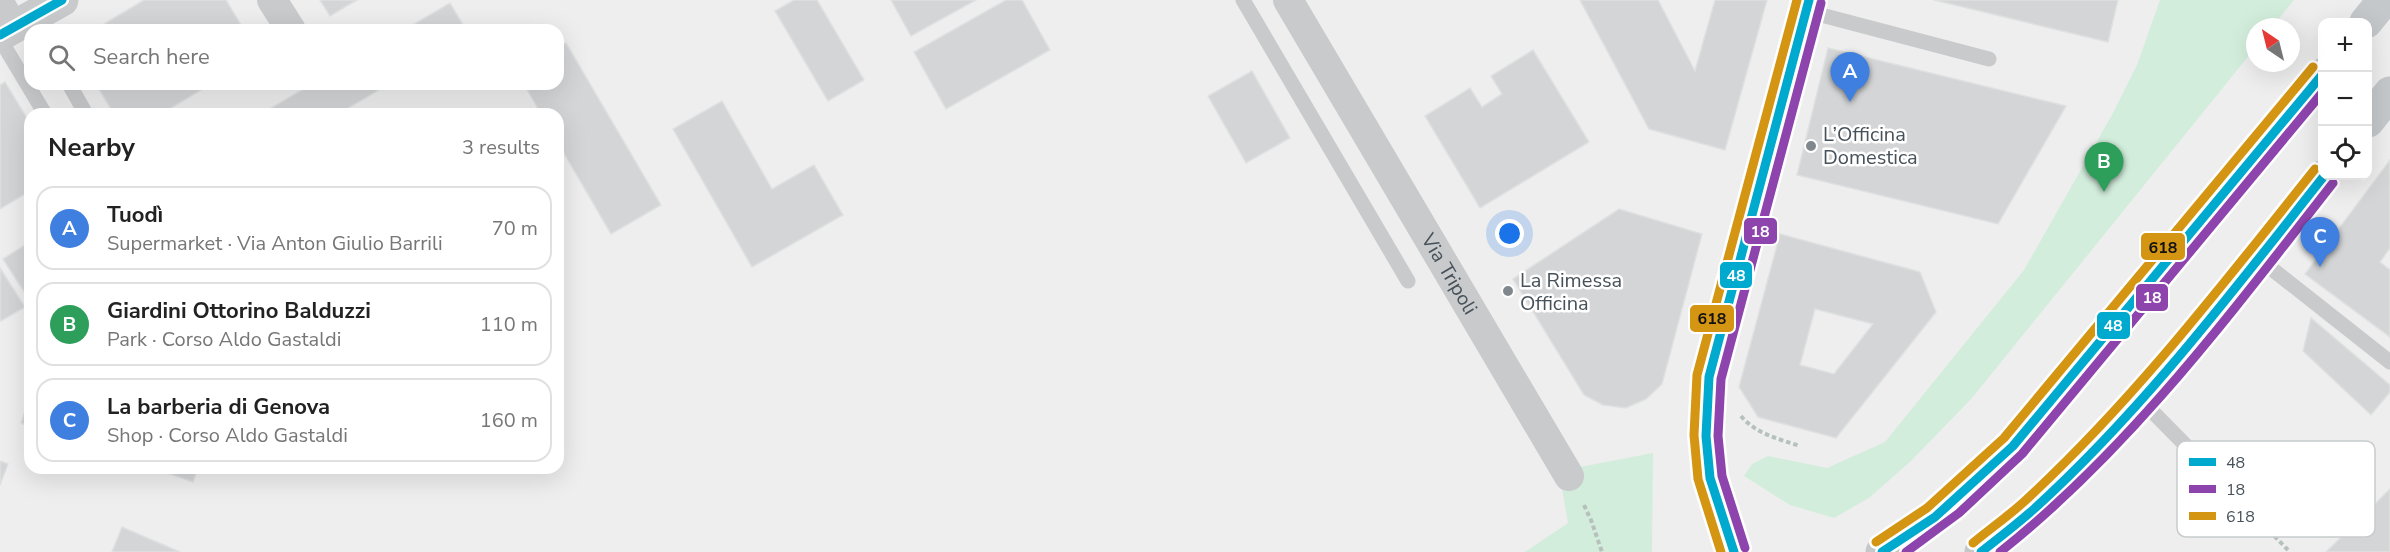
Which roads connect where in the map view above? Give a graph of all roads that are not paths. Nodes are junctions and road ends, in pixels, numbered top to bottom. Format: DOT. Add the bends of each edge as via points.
graph roads {
  1 [pos="62,0"];
  2 [pos="272,0"];
  3 [pos="1243,0"];
  4 [pos="1288,0"];
  5 [pos="2384,0"];
  6 [pos="1808,6"];
  7 [pos="2369,18"];
  8 [pos="287,24"];
  9 [pos="14,25"];
  10 [pos="24,54"];
  11 [pos="1989,59"];
  12 [pos="2318,80"];
  13 [pos="37,90"];
  14 [pos="72,90"];
  15 [pos="2390,93"];
  16 [pos="43,108"];
  17 [pos="83,108"];
  18 [pos="2372,115"];
  19 [pos="2321,180"];
  20 [pos="2258,258"];
  21 [pos="1408,281"];
  22 [pos="2390,362"];
  23 [pos="2140,399"];
  24 [pos="2181,441"];
  25 [pos="1569,476"];
  26 [pos="1734,552"];
  27 [pos="1882,552"];
  28 [pos="1981,552"];
  1 -- 9 [label="street"];
  2 -- 8 [label="street"];
  3 -- 21 [label="lane"];
  4 -- 25 [label="street, Via Tripoli"];
  5 -- 7 [label="main road"];
  6 -- 11 [label="lane"];
  6 -- 26 [label="street" via="1709,377 1706,436 1710,478"];
  9 -- 10 [label="lane"];
  12 -- 27 [label="main road" via="2013,446 1970,488 1923,526"];
  13 -- 16 [label="lane"];
  14 -- 17 [label="lane"];
  15 -- 18 [label="main road"];
  19 -- 20 [label="main road"];
  20 -- 22 [label="lane"];
  20 -- 23 [label="main road"];
  23 -- 24 [label="lane"];
  23 -- 28 [label="main road" via="2033,510"];
}
